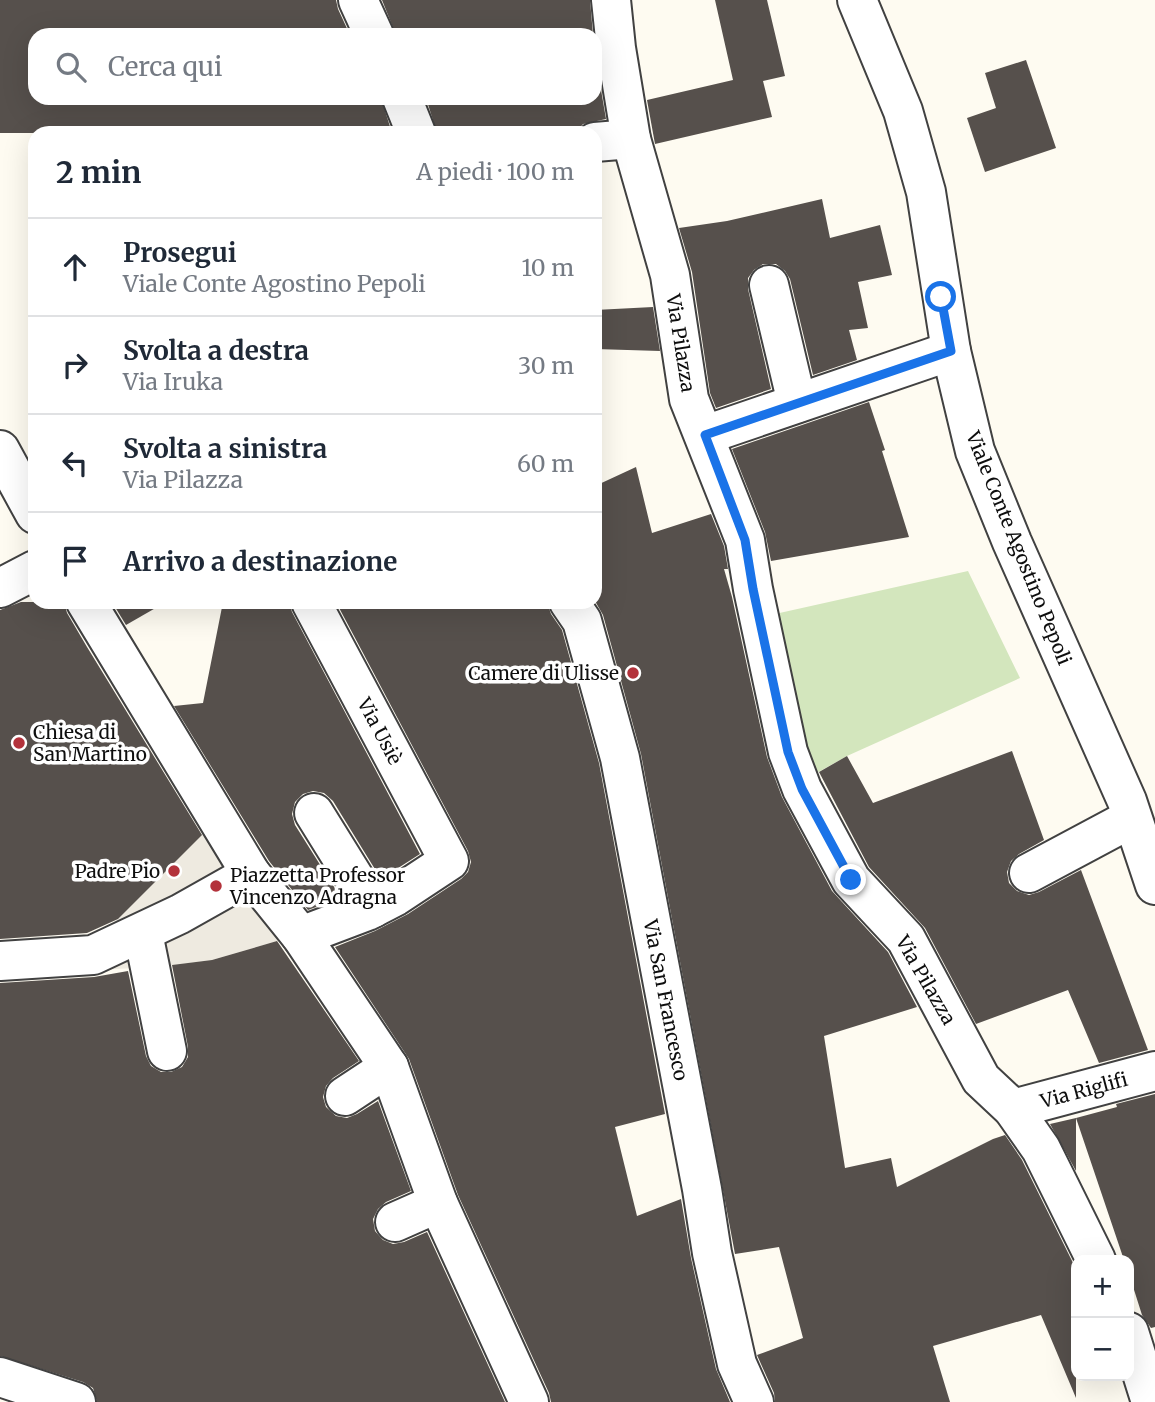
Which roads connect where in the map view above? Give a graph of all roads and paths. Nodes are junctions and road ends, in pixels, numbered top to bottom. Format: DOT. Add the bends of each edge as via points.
graph roads {
  1 [pos="358,0"];
  2 [pos="611,0"];
  3 [pos="857,0"];
  4 [pos="371,28"];
  5 [pos="405,105"];
  6 [pos="413,126"];
  7 [pos="613,140"];
  8 [pos="769,285"];
  9 [pos="951,351"];
  10 [pos="797,403"];
  11 [pos="705,435"];
  12 [pos="0,450"];
  13 [pos="28,501"];
  14 [pos="28,574"];
  15 [pos="0,588"];
  16 [pos="90,609"];
  17 [pos="315,609"];
  18 [pos="574,609"];
  19 [pos="314,813"];
  20 [pos="1132,818"];
  21 [pos="1029,873"];
  22 [pos="251,874"];
  23 [pos="1155,886"];
  24 [pos="373,908"];
  25 [pos="302,936"];
  26 [pos="146,950"];
  27 [pos="0,961"];
  28 [pos="167,1051"];
  29 [pos="389,1067"];
  30 [pos="1155,1072"];
  31 [pos="345,1096"];
  32 [pos="1013,1109"];
  33 [pos="438,1203"];
  34 [pos="395,1222"];
  35 [pos="1094,1255"];
  36 [pos="1134,1348"];
  37 [pos="0,1377"];
  38 [pos="76,1402"];
  39 [pos="528,1402"];
  40 [pos="754,1402"];
  41 [pos="1151,1402"];
  1 -- 4 [label="street"];
  2 -- 7 [label="street, Via Pilazza" via="616,48"];
  3 -- 9 [label="street, Viale Conte Agostino Pepoli" via="903,111 926,192"];
  5 -- 6 [label="street"];
  7 -- 11 [label="street, Via Pilazza" via="670,275 690,399"];
  8 -- 10 [label="street"];
  9 -- 10 [label="street"];
  9 -- 20 [label="street, Viale Conte Agostino Pepoli" via="975,451"];
  10 -- 11 [label="street"];
  11 -- 32 [label="street, Via Pilazza" via="745,540 788,752 802,789 851,880 906,939 981,1079"];
  12 -- 13 [label="street"];
  14 -- 15 [label="street"];
  16 -- 22 [label="street"];
  17 -- 24 [label="street, Via Usiè" via="449,861"];
  18 -- 40 [label="street, Via San Francesco" via="582,621 620,758 712,1253 737,1364"];
  19 -- 24 [label="street"];
  20 -- 21 [label="street"];
  20 -- 23 [label="street, Viale Conte Agostino Pepoli"];
  22 -- 25 [label="street"];
  22 -- 26 [label="street" via="180,915"];
  24 -- 25 [label="street"];
  25 -- 29 [label="street"];
  26 -- 27 [label="street"];
  26 -- 28 [label="street"];
  29 -- 31 [label="street"];
  29 -- 33 [label="street"];
  30 -- 32 [label="street, Via Riglifi"];
  32 -- 35 [label="street, Via Pilazza" via="1041,1149"];
  33 -- 34 [label="street"];
  33 -- 39 [label="street"];
  36 -- 41 [label="street"];
  37 -- 38 [label="street"];
}
